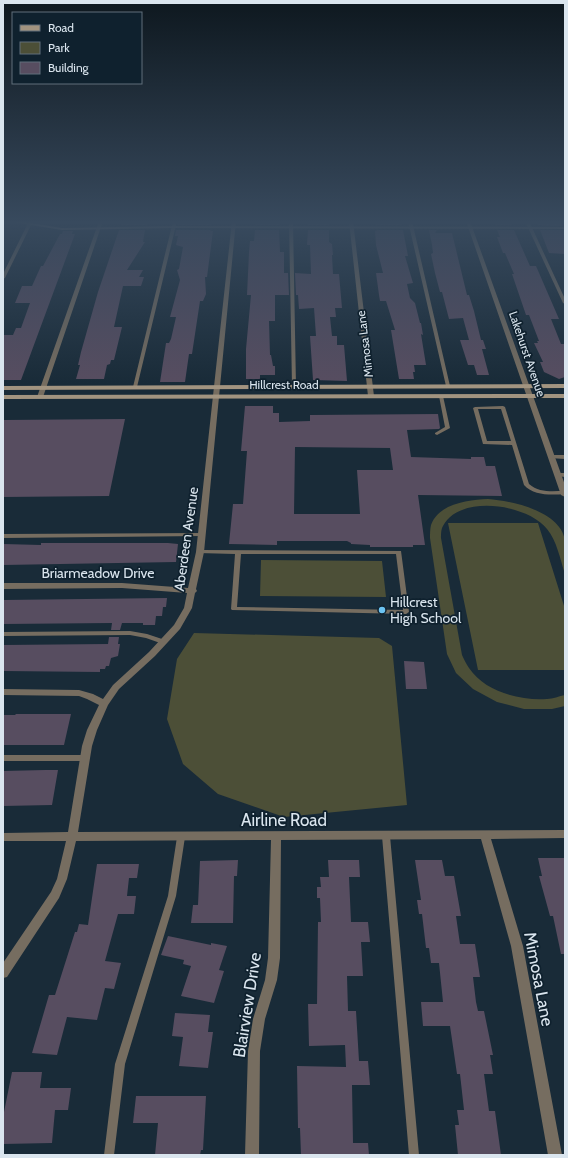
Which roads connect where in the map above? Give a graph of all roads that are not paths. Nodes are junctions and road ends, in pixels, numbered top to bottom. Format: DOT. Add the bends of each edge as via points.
graph roads {
  1 [pos="82,275"];
  2 [pos="162,275"];
  3 [pos="228,275"];
  4 [pos="292,275"];
  5 [pos="357,275"];
  6 [pos="422,275"];
  7 [pos="487,275"];
  8 [pos="552,275"];
  9 [pos="565,303"];
  10 [pos="216,386"];
  11 [pos="294,386"];
  12 [pos="370,386"];
  13 [pos="448,386"];
  14 [pos="526,386"];
  15 [pos="565,386"];
  16 [pos="135,387"];
  17 [pos="3,388"];
  18 [pos="43,388"];
  19 [pos="215,396"];
  20 [pos="371,396"];
  21 [pos="441,396"];
  22 [pos="530,396"];
  23 [pos="565,396"];
  24 [pos="3,397"];
  25 [pos="40,397"];
  26 [pos="437,434"];
  27 [pos="513,443"];
  28 [pos="551,456"];
  29 [pos="565,457"];
  30 [pos="561,475"];
  31 [pos="565,494"];
  32 [pos="201,535"];
  33 [pos="3,536"];
  34 [pos="200,552"];
  35 [pos="238,552"];
  36 [pos="3,586"];
  37 [pos="193,591"];
  38 [pos="3,634"];
  39 [pos="163,642"];
  40 [pos="3,692"];
  41 [pos="104,704"];
  42 [pos="3,758"];
  43 [pos="85,758"];
  44 [pos="565,834"];
  45 [pos="485,835"];
  46 [pos="276,836"];
  47 [pos="386,836"];
  48 [pos="3,837"];
  49 [pos="72,837"];
  50 [pos="181,837"];
  51 [pos="3,973"];
  52 [pos="109,1155"];
  53 [pos="252,1155"];
  54 [pos="414,1155"];
  55 [pos="555,1155"];
  1 -- 18 [label="street"];
  2 -- 16 [label="lane"];
  3 -- 10 [label="street, Aberdeen Avenue"];
  4 -- 11 [label="lane"];
  5 -- 12 [label="street, Mimosa Lane"];
  6 -- 13 [label="lane"];
  7 -- 14 [label="street, Lakehurst Avenue"];
  8 -- 9 [label="lane"];
  10 -- 11 [label="main road, Hillcrest Road"];
  10 -- 16 [label="main road, Hillcrest Road"];
  10 -- 19 [label="street, Aberdeen Avenue"];
  11 -- 12 [label="main road, Hillcrest Road"];
  12 -- 13 [label="main road, Hillcrest Road"];
  12 -- 20 [label="street, Mimosa Lane"];
  13 -- 14 [label="main road, Hillcrest Road"];
  14 -- 15 [label="main road, Hillcrest Road"];
  14 -- 22 [label="street, Lakehurst Avenue"];
  16 -- 18 [label="main road, Hillcrest Road"];
  17 -- 18 [label="main road, Hillcrest Road"];
  18 -- 25 [label="street"];
  19 -- 20 [label="main road, Hillcrest Road"];
  19 -- 25 [label="main road, Hillcrest Road"];
  19 -- 32 [label="street, Aberdeen Avenue"];
  20 -- 21 [label="main road, Hillcrest Road"];
  21 -- 22 [label="main road, Hillcrest Road"];
  21 -- 26 [label="lane" via="448,428"];
  22 -- 23 [label="main road, Hillcrest Road"];
  22 -- 28 [label="street, Lakehurst Avenue"];
  24 -- 25 [label="main road, Hillcrest Road"];
  27 -- 27 [label="lane" via="502,407 475,408 485,443"];
  27 -- 31 [label="lane" via="527,486 531,490"];
  28 -- 29 [label="lane"];
  28 -- 30 [label="street, Lakehurst Avenue"];
  30 -- 31 [label="street, Lakehurst Avenue"];
  32 -- 33 [label="lane"];
  32 -- 34 [label="street, Aberdeen Avenue"];
  34 -- 35 [label="lane"];
  34 -- 37 [label="street, Aberdeen Avenue"];
  35 -- 35 [label="lane" via="399,552 406,612 234,609"];
  36 -- 37 [label="street, Briarmeadow Drive" via="124,584"];
  37 -- 39 [label="street, Aberdeen Avenue" via="183,618"];
  38 -- 39 [label="lane" via="130,633"];
  39 -- 41 [label="street, Aberdeen Avenue" via="116,687"];
  40 -- 41 [label="street" via="79,693"];
  41 -- 43 [label="street, Aberdeen Avenue" via="92,730"];
  42 -- 43 [label="lane"];
  43 -- 49 [label="street, Aberdeen Avenue"];
  44 -- 45 [label="street, Airline Road"];
  45 -- 47 [label="street, Airline Road"];
  45 -- 55 [label="street, Mimosa Lane" via="517,946"];
  46 -- 47 [label="street, Airline Road"];
  46 -- 50 [label="street, Airline Road"];
  46 -- 53 [label="street, Blairview Drive" via="274,958 271,980 259,1018 254,1051"];
  47 -- 54 [label="lane"];
  48 -- 49 [label="street, Airline Road"];
  49 -- 50 [label="street, Airline Road"];
  49 -- 51 [label="street, Aberdeen Avenue" via="62,879 55,896"];
  50 -- 52 [label="lane" via="172,896 120,1064"];
}
